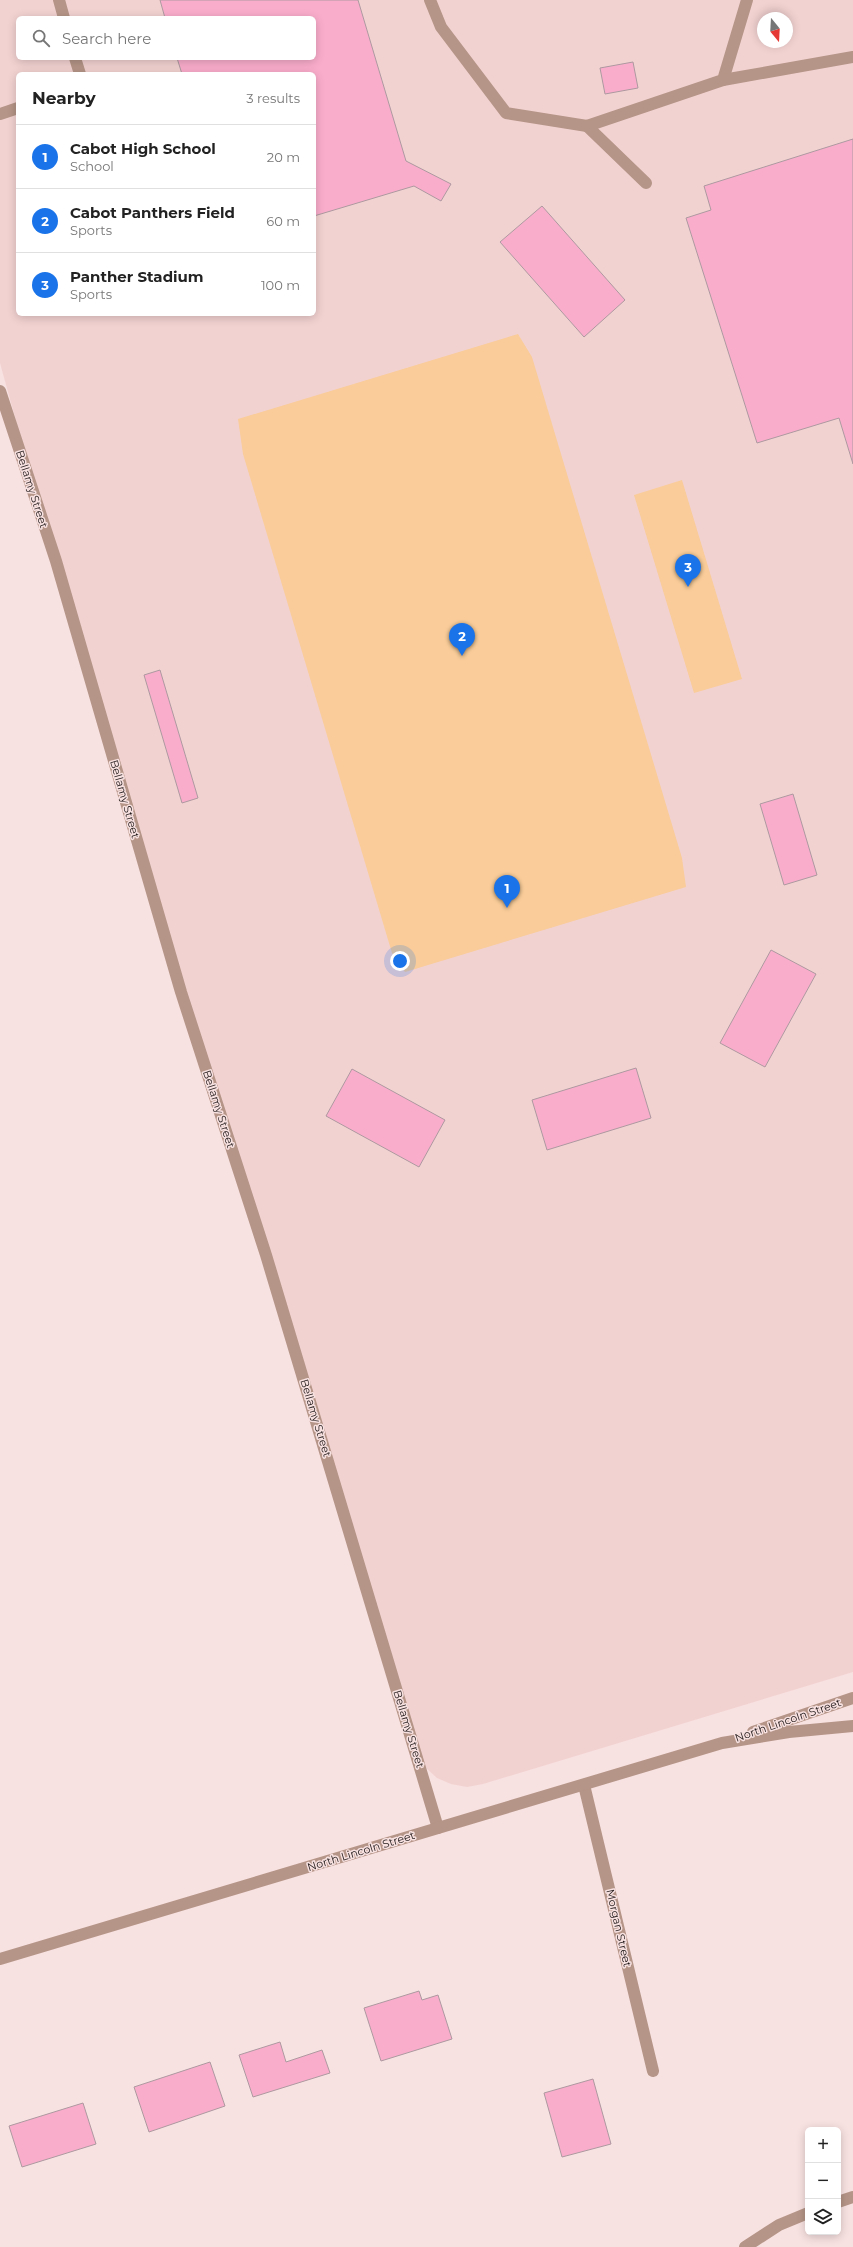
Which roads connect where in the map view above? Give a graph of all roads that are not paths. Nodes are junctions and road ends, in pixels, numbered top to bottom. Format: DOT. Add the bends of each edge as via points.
graph roads {
  1 [pos="58,0"];
  2 [pos="430,0"];
  3 [pos="747,0"];
  4 [pos="63,16"];
  5 [pos="853,56"];
  6 [pos="76,60"];
  7 [pos="79,72"];
  8 [pos="723,80"];
  9 [pos="16,109"];
  10 [pos="0,114"];
  11 [pos="587,126"];
  12 [pos="646,183"];
  13 [pos="0,391"];
  14 [pos="853,1698"];
  15 [pos="853,1726"];
  16 [pos="722,1743"];
  17 [pos="584,1785"];
  18 [pos="438,1828"];
  19 [pos="0,1959"];
  20 [pos="653,2071"];
  21 [pos="853,2196"];
  22 [pos="841,2201"];
  23 [pos="805,2214"];
  24 [pos="745,2247"];
  1 -- 4 [label="street"];
  2 -- 11 [label="street" via="441,27 506,113"];
  3 -- 8 [label="street"];
  5 -- 8 [label="street"];
  6 -- 7 [label="street"];
  8 -- 11 [label="street"];
  9 -- 10 [label="street"];
  11 -- 12 [label="street"];
  13 -- 18 [label="street, Bellamy Street" via="56,561 181,992 266,1255"];
  14 -- 16 [label="street, North Lincoln Street"];
  15 -- 16 [label="street, North Lincoln Street" via="789,1732"];
  16 -- 17 [label="street, North Lincoln Street"];
  17 -- 18 [label="street, North Lincoln Street"];
  17 -- 20 [label="street, Morgan Street"];
  18 -- 19 [label="street, North Lincoln Street"];
  21 -- 22 [label="street"];
  23 -- 24 [label="street" via="779,2225"];
}
